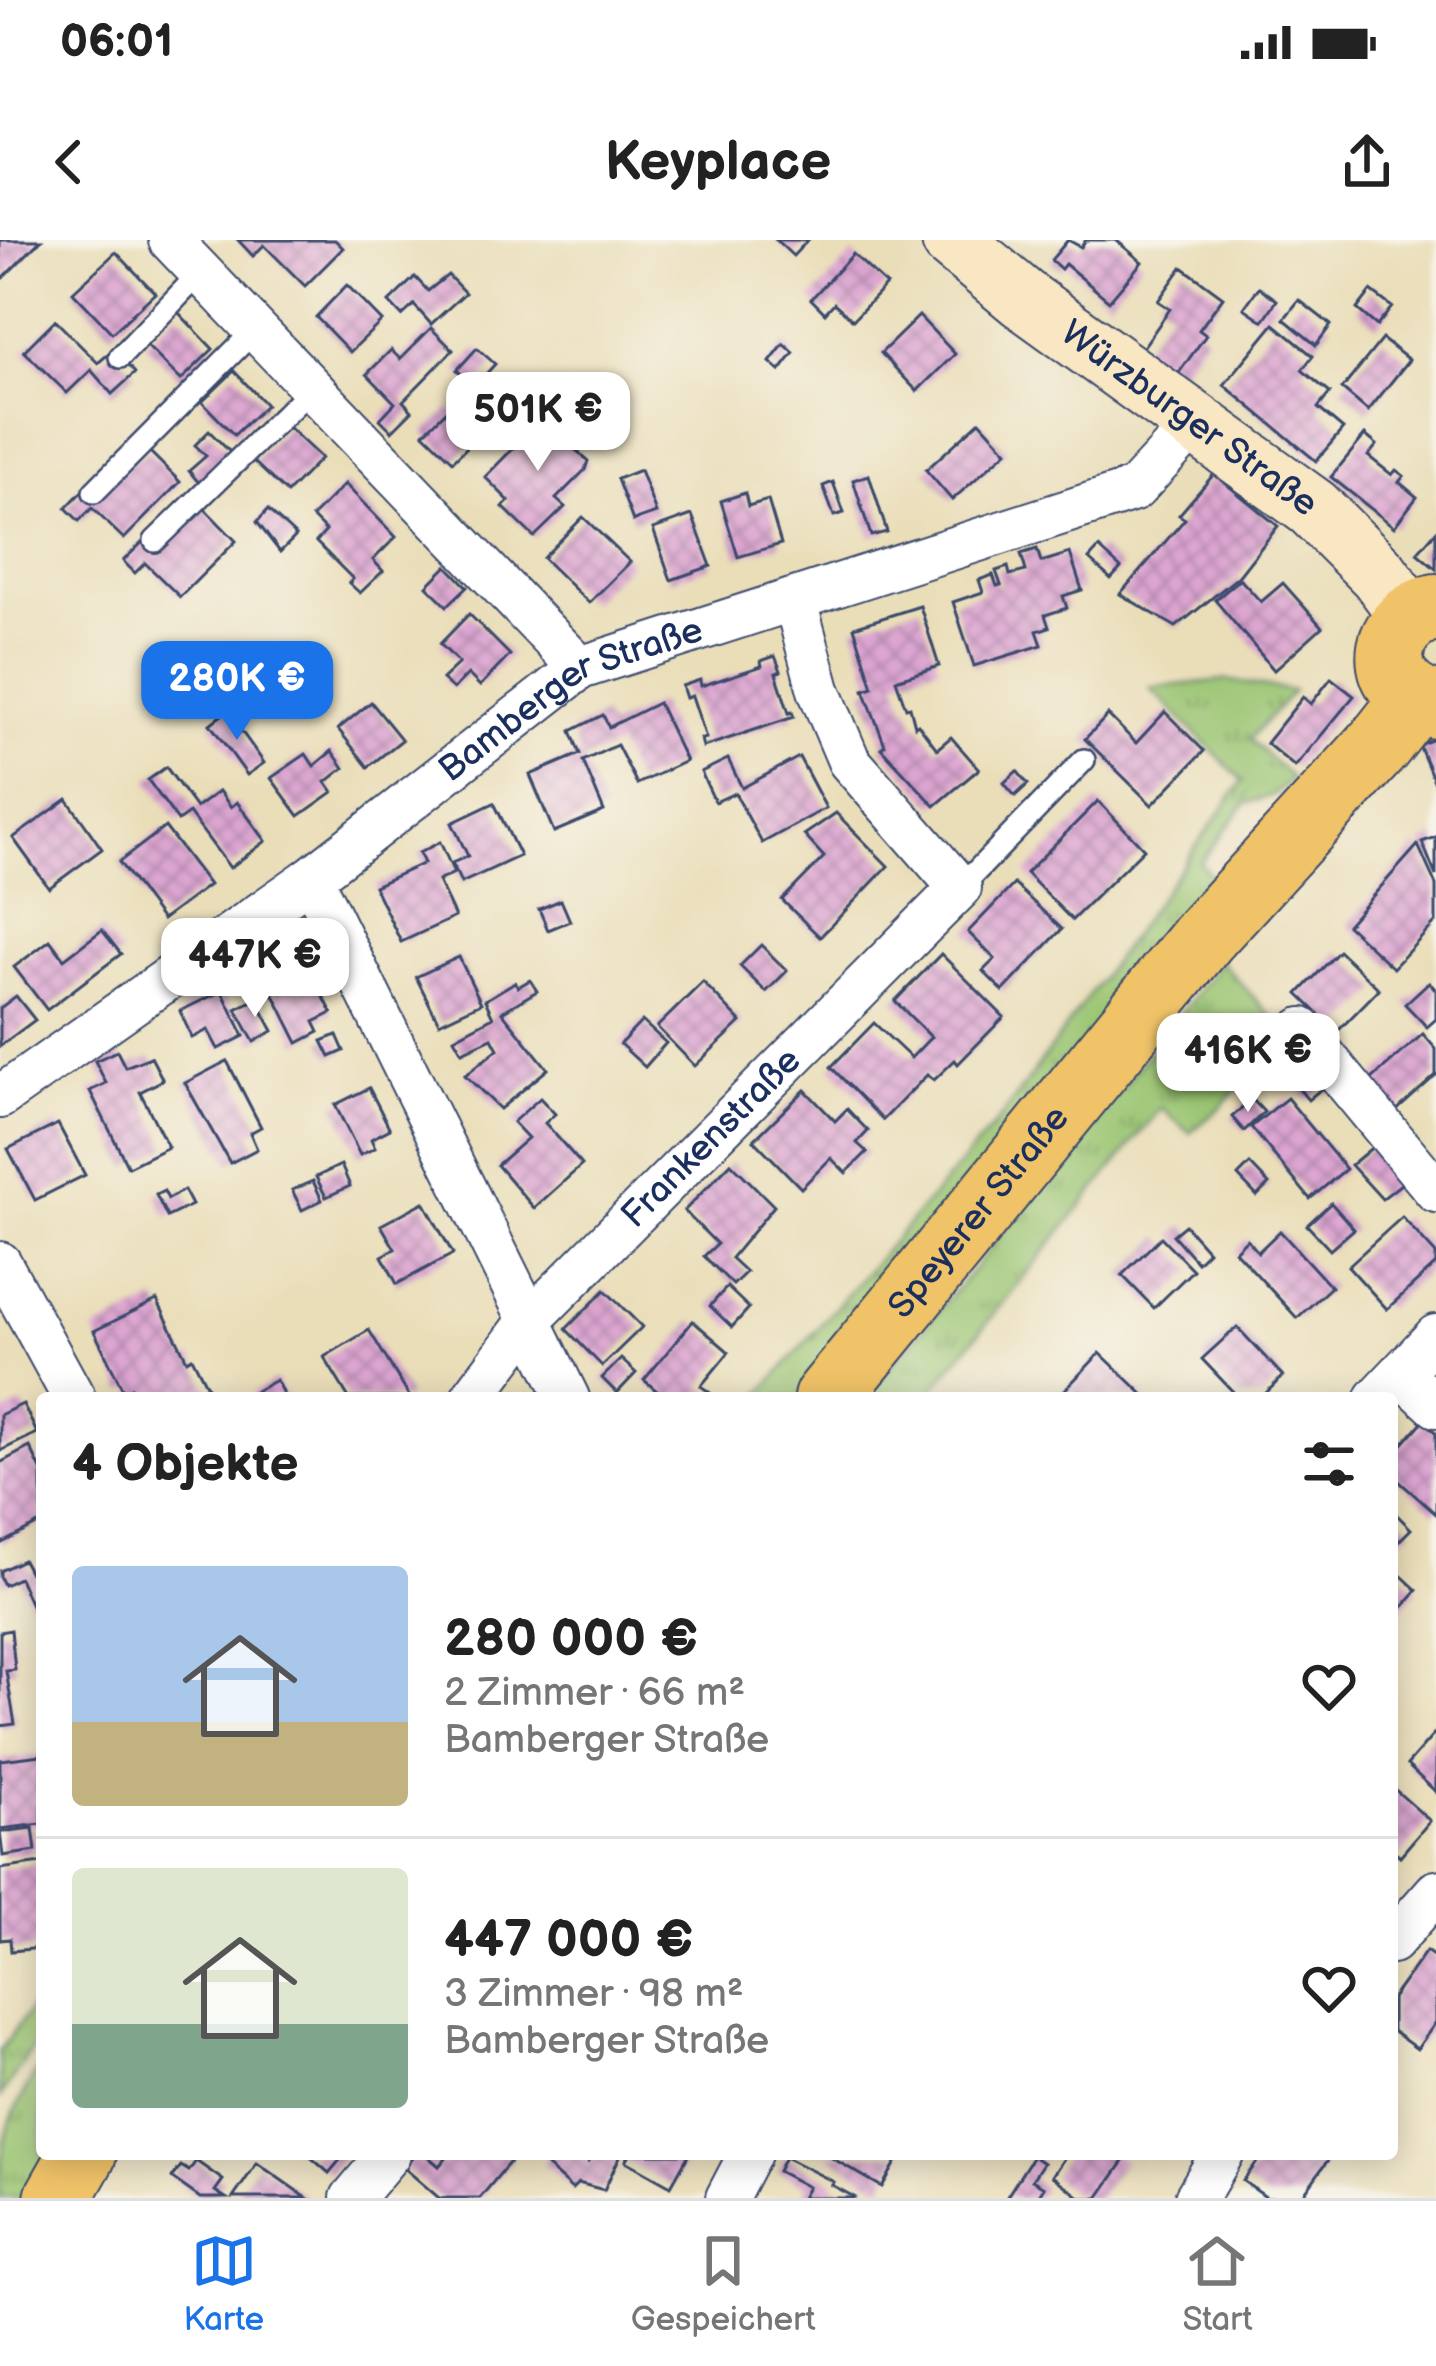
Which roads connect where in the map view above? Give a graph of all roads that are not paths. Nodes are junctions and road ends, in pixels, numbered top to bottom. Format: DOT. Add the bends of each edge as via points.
graph roads {
  1 [pos="170,240"];
  2 [pos="952,240"];
  3 [pos="201,272"];
  4 [pos="256,329"];
  5 [pos="120,357"];
  6 [pos="312,388"];
  7 [pos="1196,423"];
  8 [pos="94,492"];
  9 [pos="155,541"];
  10 [pos="795,601"];
  11 [pos="1423,612"];
  12 [pos="580,668"];
  13 [pos="1425,702"];
  14 [pos="1084,760"];
  15 [pos="311,878"];
  16 [pos="960,888"];
  17 [pos="1302,1029"];
  18 [pos="0,1097"];
  19 [pos="1436,1191"];
  20 [pos="0,1263"];
  21 [pos="530,1320"];
  22 [pos="1436,1336"];
  23 [pos="1389,1386"];
  24 [pos="71,1392"];
  25 [pos="476,1392"];
  26 [pos="565,1392"];
  27 [pos="832,1392"];
  28 [pos="1436,1406"];
  29 [pos="1436,1892"];
  30 [pos="1398,1935"];
  31 [pos="80,2160"];
  32 [pos="384,2160"];
  33 [pos="747,2160"];
  34 [pos="58,2198"];
  35 [pos="352,2198"];
  36 [pos="727,2198"];
  1 -- 3 [label="street"];
  2 -- 7 [label="main road, Würzburger Straße"];
  3 -- 4 [label="street"];
  3 -- 5 [label="lane"];
  4 -- 6 [label="street"];
  4 -- 8 [label="lane"];
  6 -- 9 [label="lane"];
  6 -- 12 [label="street"];
  7 -- 10 [label="street, Bamberger Straße" via="1134,490"];
  7 -- 11 [label="main road, Würzburger Straße" via="1313,508"];
  10 -- 12 [label="street, Bamberger Straße"];
  10 -- 16 [label="street" via="849,761"];
  11 -- 13 [label="main road, Speyerer Straße" via="1392,641 1390,657 1401,688"];
  12 -- 15 [label="street, Bamberger Straße"];
  13 -- 27 [label="main road, Speyerer Straße" via="1205,935"];
  14 -- 16 [label="lane, Frankenstraße"];
  15 -- 18 [label="street, Bamberger Straße"];
  15 -- 21 [label="street"];
  16 -- 21 [label="street, Frankenstraße"];
  17 -- 19 [label="street"];
  20 -- 24 [label="street"];
  21 -- 25 [label="street, Frankenstraße"];
  21 -- 26 [label="street"];
  22 -- 23 [label="street"];
  23 -- 28 [label="street"];
  29 -- 30 [label="street"];
  31 -- 34 [label="main road"];
  32 -- 35 [label="street"];
  33 -- 36 [label="street"];
}
